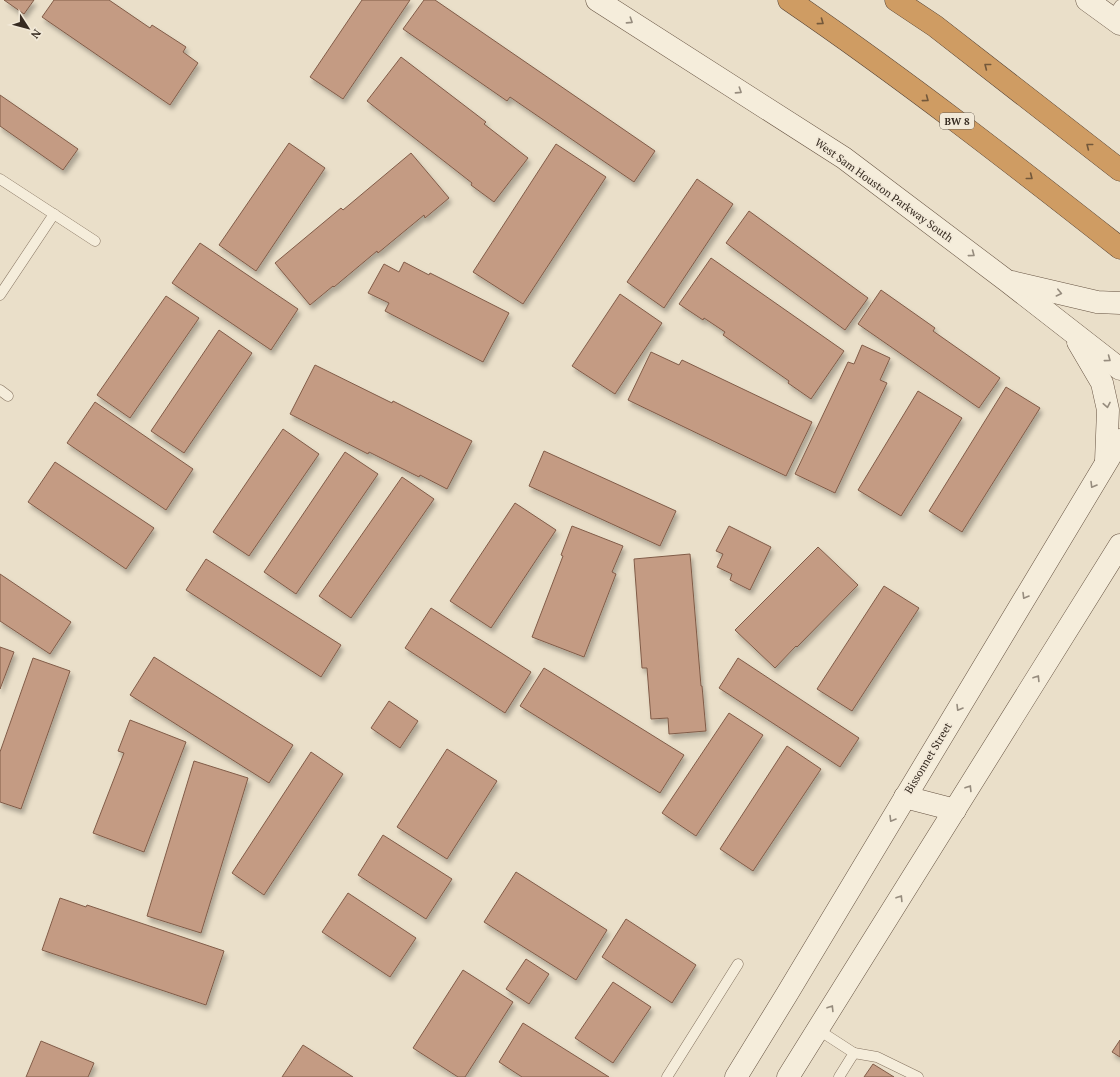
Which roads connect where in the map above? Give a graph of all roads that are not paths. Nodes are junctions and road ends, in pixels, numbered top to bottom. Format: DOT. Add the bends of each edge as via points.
graph roads {
  1 [pos="597,0"];
  2 [pos="789,0"];
  3 [pos="896,0"];
  4 [pos="1087,0"];
  5 [pos="1117,15"];
  6 [pos="1120,170"];
  7 [pos="0,178"];
  8 [pos="54,214"];
  9 [pos="95,241"];
  10 [pos="1120,248"];
  11 [pos="1007,281"];
  12 [pos="0,295"];
  13 [pos="1120,303"];
  14 [pos="1072,333"];
  15 [pos="1120,369"];
  16 [pos="1120,440"];
  17 [pos="1106,463"];
  18 [pos="1120,545"];
  19 [pos="905,797"];
  20 [pos="955,810"];
  21 [pos="738,964"];
  22 [pos="817,1029"];
  23 [pos="854,1053"];
  24 [pos="667,1077"];
  25 [pos="736,1077"];
  26 [pos="788,1077"];
  27 [pos="839,1077"];
  28 [pos="918,1077"];
  1 -- 11 [label="main road, West Sam Houston Parkway South, one-way" via="844,158"];
  2 -- 10 [label="highway, BW 8, one-way" via="973,133"];
  6 -- 3 [label="highway, one-way" via="935,26"];
  4 -- 5 [label="main road"];
  7 -- 8 [label="lane"];
  8 -- 9 [label="lane"];
  8 -- 12 [label="lane"];
  11 -- 13 [label="main road, one-way" via="1097,302"];
  11 -- 14 [label="main road, West Sam Houston Parkway South"];
  14 -- 15 [label="main road, West Sam Houston Parkway South, one-way"];
  14 -- 17 [label="main road, one-way" via="1102,383 1108,410"];
  16 -- 17 [label="main road, Bissonnet Street"];
  17 -- 19 [label="main road, Bissonnet Street, one-way"];
  20 -- 18 [label="main road, one-way"];
  19 -- 20 [label="main road"];
  19 -- 25 [label="main road, Bissonnet Street, one-way"];
  22 -- 20 [label="main road, one-way"];
  21 -- 24 [label="lane"];
  22 -- 23 [label="lane"];
  22 -- 26 [label="main road"];
  23 -- 27 [label="lane"];
  23 -- 28 [label="lane" via="877,1057"];
}
